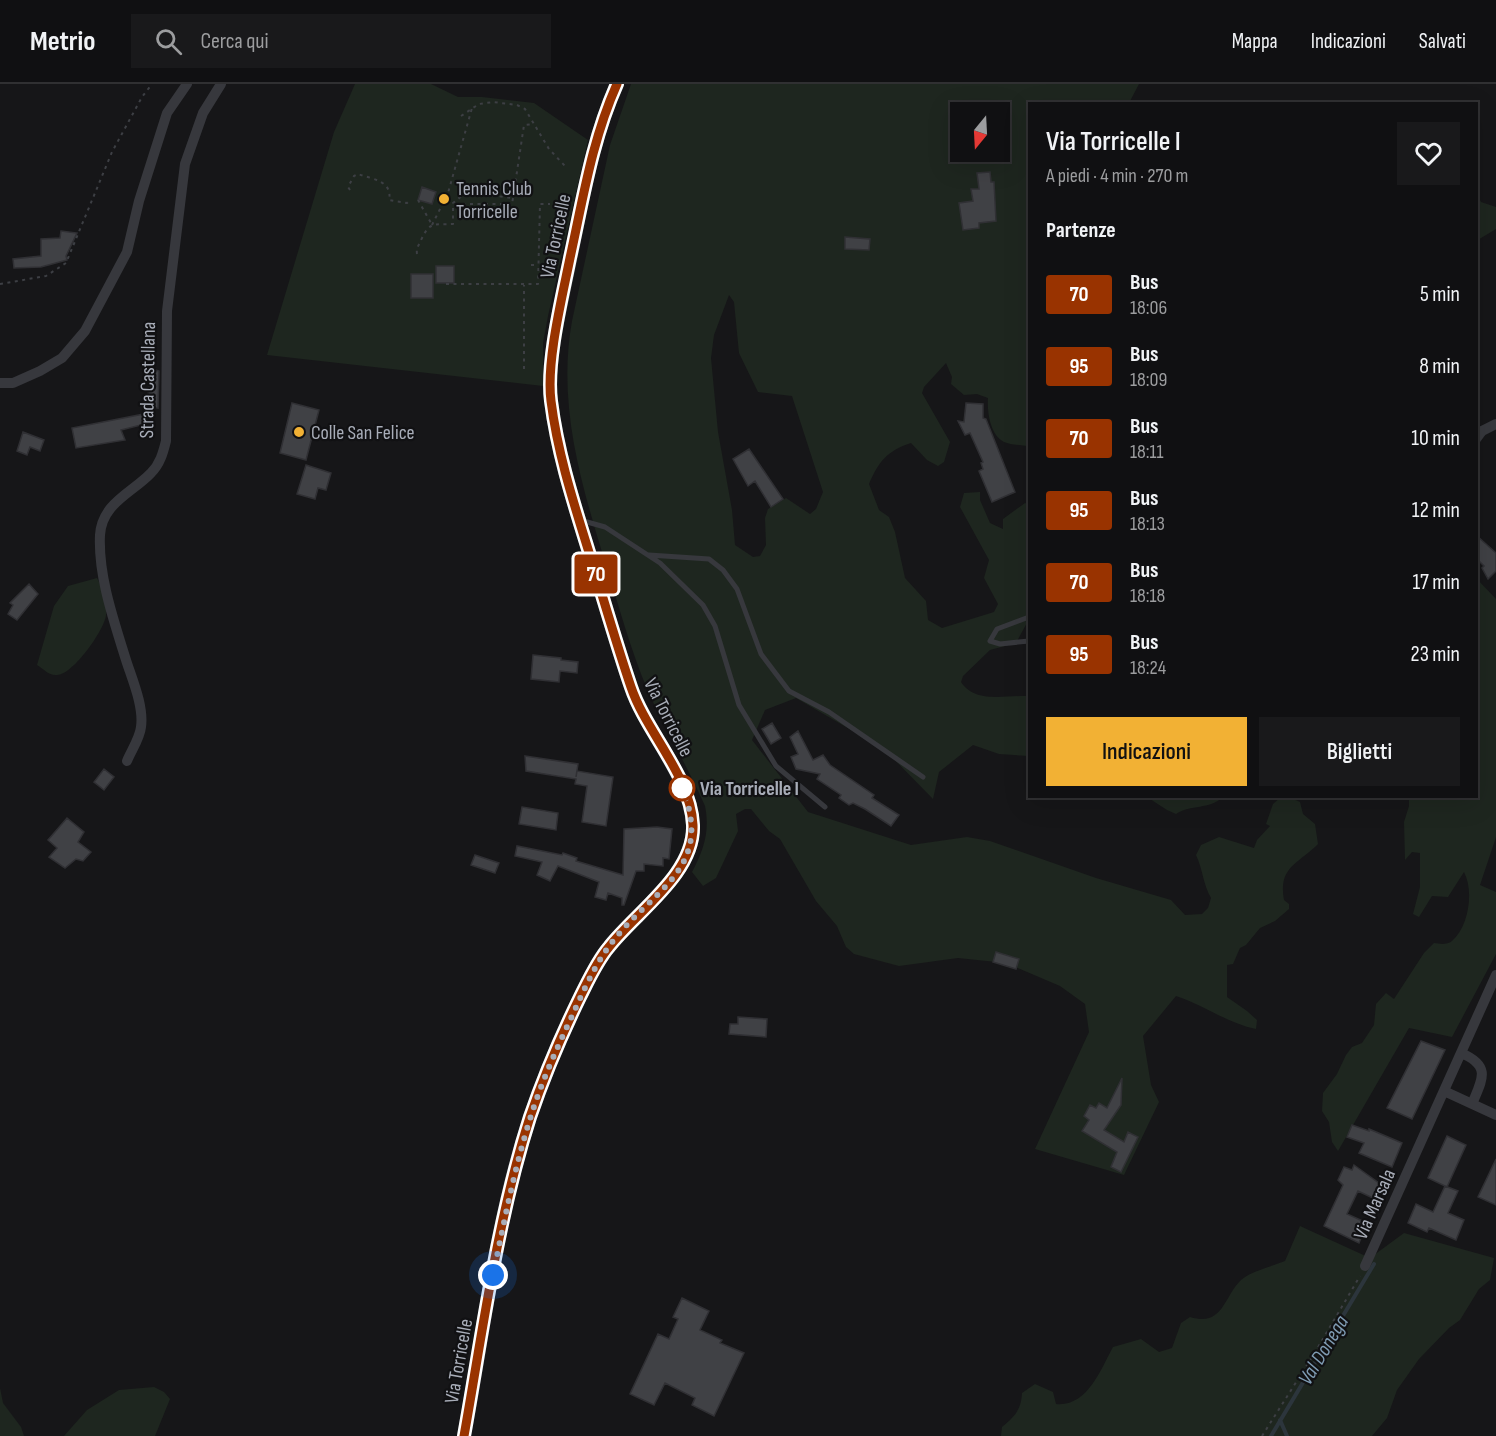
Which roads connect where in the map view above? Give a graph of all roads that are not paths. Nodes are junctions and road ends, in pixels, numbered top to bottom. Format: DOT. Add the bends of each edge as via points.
graph roads {
  1 [pos="187,84"];
  2 [pos="221,84"];
  3 [pos="617,84"];
  4 [pos="0,383"];
  5 [pos="1496,425"];
  6 [pos="1478,436"];
  7 [pos="579,519"];
  8 [pos="647,555"];
  9 [pos="1028,617"];
  10 [pos="1028,641"];
  11 [pos="127,760"];
  12 [pos="923,777"];
  13 [pos="825,807"];
  14 [pos="1496,975"];
  15 [pos="1461,1053"];
  16 [pos="1444,1091"];
  17 [pos="1472,1104"];
  18 [pos="1496,1115"];
  19 [pos="1365,1266"];
  20 [pos="464,1436"];
  1 -- 4 [label="street" via="167,113 127,252 85,331 62,358 13,383"];
  2 -- 11 [label="street, Strada Castellana" via="203,113 185,164 166,311 166,441 162,458 152,473 105,514 100,533 108,595 141,727"];
  3 -- 7 [label="street, Via Torricelle" via="593,150 553,357 550,397"];
  5 -- 6 [label="street"];
  7 -- 8 [label="lane" via="605,527"];
  7 -- 20 [label="street, Via Torricelle" via="632,692 672,765 693,824 690,846 680,869 607,948 557,1047 530,1118 509,1198"];
  8 -- 12 [label="lane" via="709,559 723,570 737,589 761,654 789,691 829,712"];
  8 -- 13 [label="lane" via="703,605 715,626 739,705 776,766"];
  9 -- 10 [label="lane" via="997,629 990,641 1000,645"];
  14 -- 15 [label="street, Via Marsala"];
  15 -- 16 [label="street, Via Marsala"];
  15 -- 17 [label="street" via="1477,1062 1482,1071"];
  16 -- 17 [label="street"];
  16 -- 19 [label="street, Via Marsala"];
  17 -- 18 [label="street"];
}
